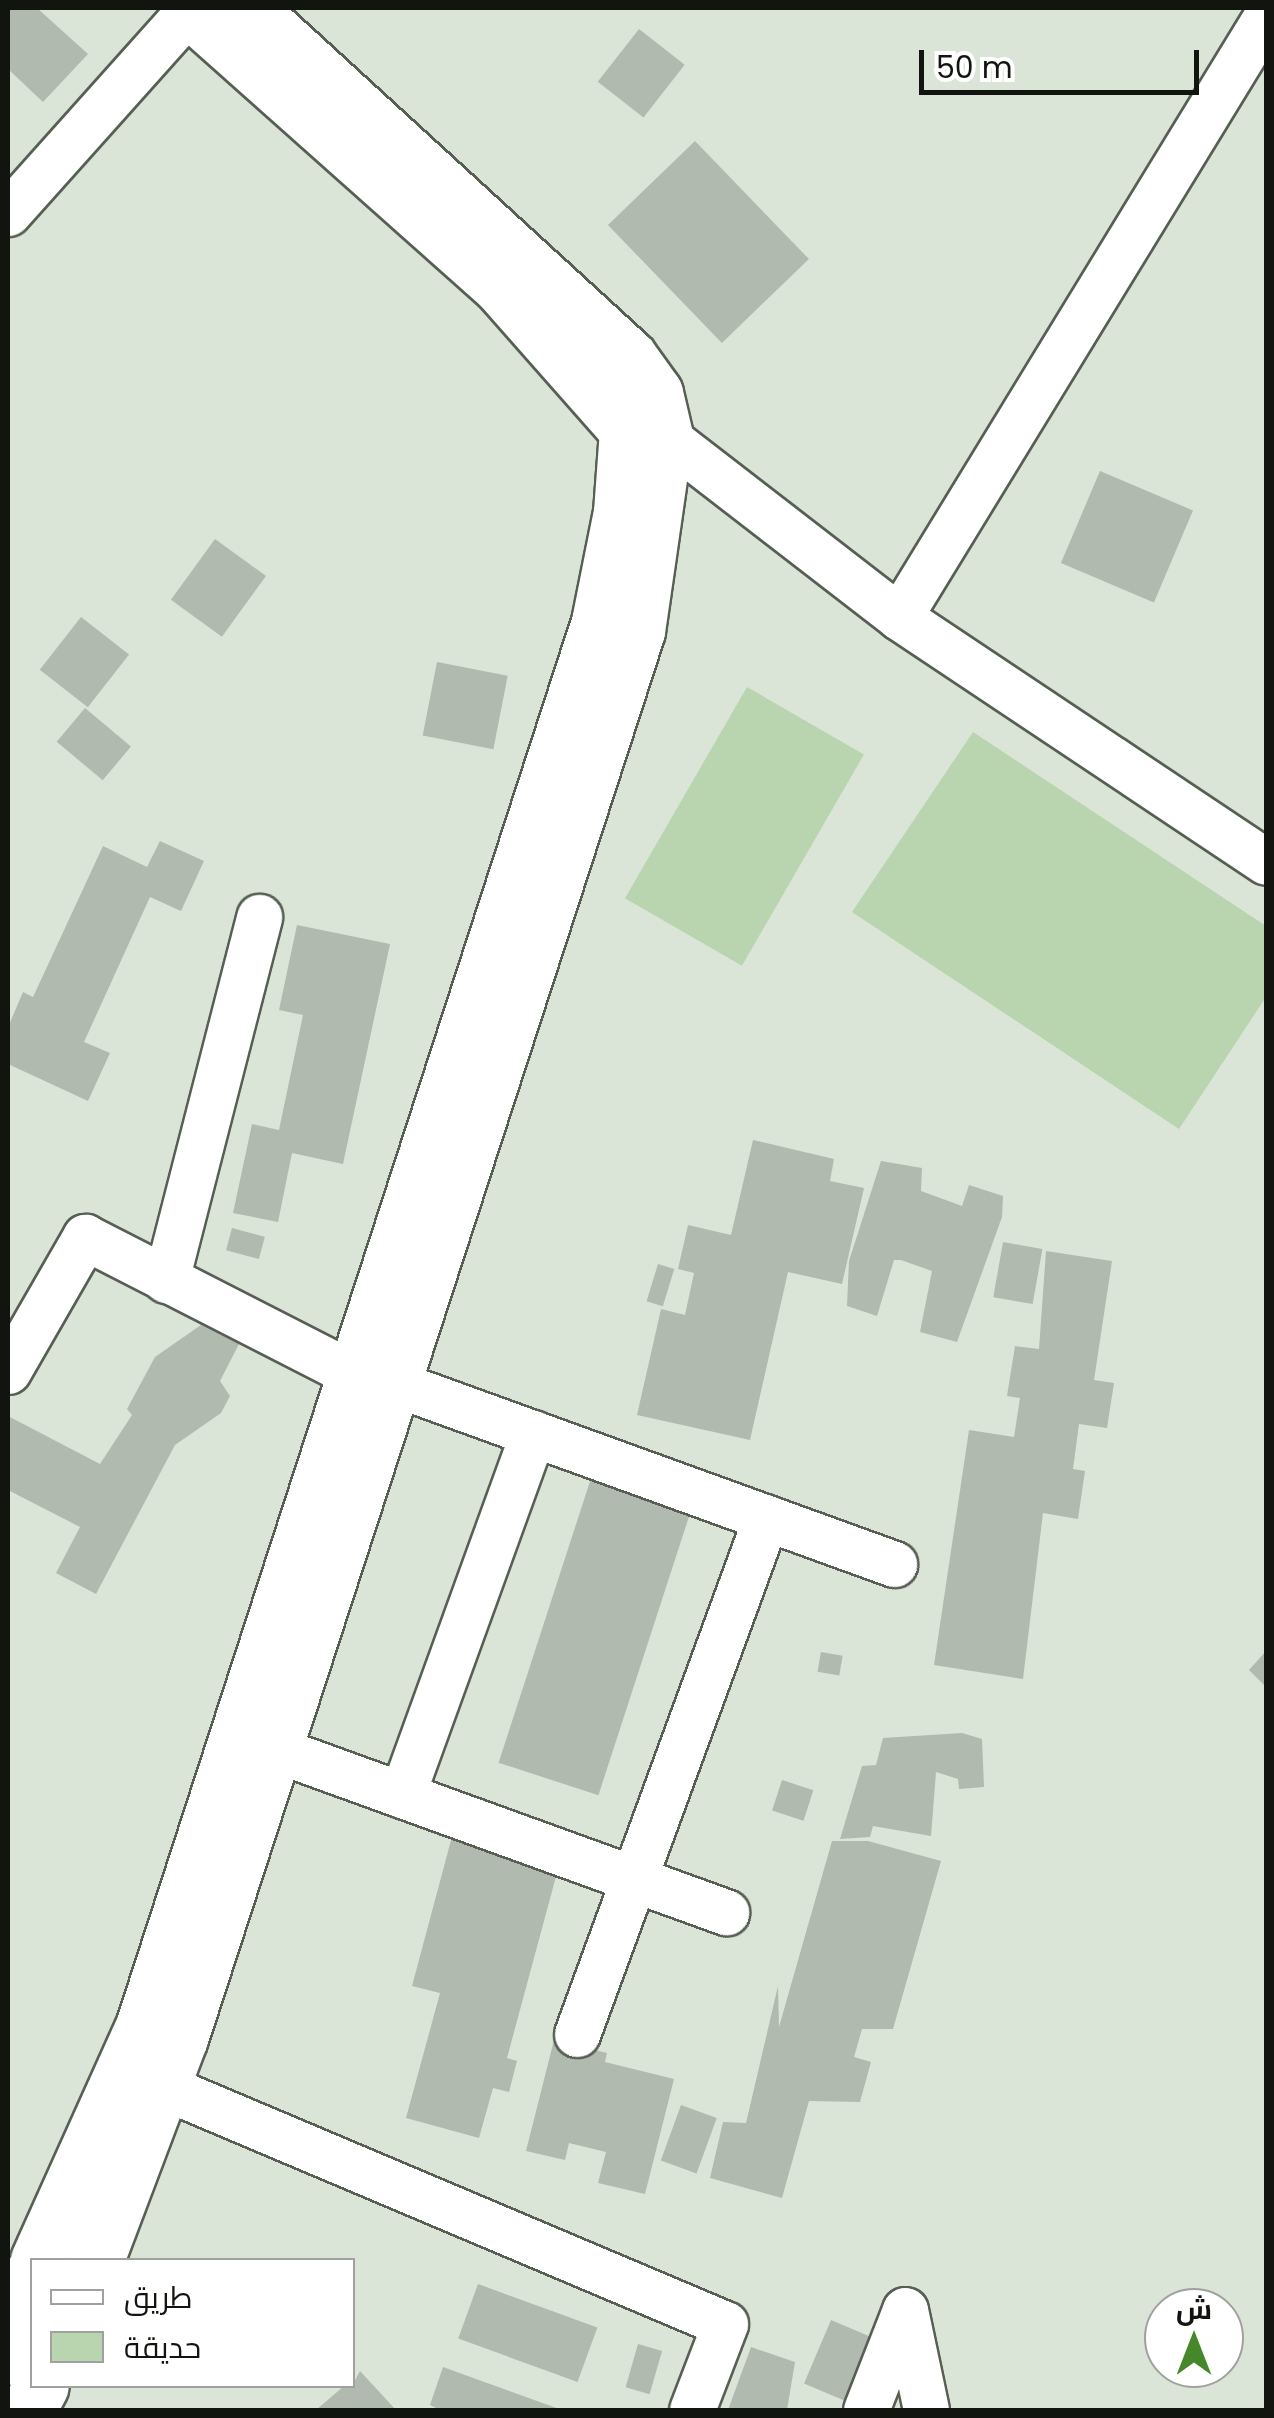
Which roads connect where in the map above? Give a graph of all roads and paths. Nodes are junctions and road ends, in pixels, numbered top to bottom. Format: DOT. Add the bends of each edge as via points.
graph roads {
  1 [pos="190,8"];
  2 [pos="248,8"];
  3 [pos="1266,17"];
  4 [pos="8,213"];
  5 [pos="646,433"];
  6 [pos="898,617"];
  7 [pos="1266,862"];
  8 [pos="259,917"];
  9 [pos="166,1280"];
  10 [pos="8,1371"];
  11 [pos="379,1385"];
  12 [pos="533,1434"];
  13 [pos="766,1518"];
  14 [pos="894,1564"];
  15 [pos="275,1749"];
  16 [pos="402,1795"];
  17 [pos="634,1879"];
  18 [pos="726,1912"];
  19 [pos="578,2034"];
  20 [pos="162,2086"];
  21 [pos="39,2258"];
  22 [pos="97,2258"];
  23 [pos="30,2279"];
  24 [pos="8,2330"];
  25 [pos="8,2352"];
  26 [pos="30,2372"];
  27 [pos="41,2388"];
  28 [pos="43,2388"];
  29 [pos="28,2410"];
  30 [pos="56,2410"];
  31 [pos="692,2410"];
  32 [pos="866,2410"];
  33 [pos="926,2410"];
  1 -- 4 [label="street"];
  1 -- 5 [label="street" via="500,286"];
  2 -- 5 [label="street" via="629,357 656,393"];
  3 -- 6 [label="street"];
  5 -- 6 [label="street"];
  5 -- 11 [label="street" via="621,512 600,622"];
  6 -- 7 [label="street"];
  8 -- 9 [label="street"];
  9 -- 10 [label="street" via="85,1237"];
  9 -- 11 [label="street"];
  11 -- 12 [label="street"];
  11 -- 15 [label="street"];
  11 -- 21 [label="street" via="144,2024"];
  12 -- 13 [label="street"];
  12 -- 16 [label="street"];
  13 -- 14 [label="street"];
  13 -- 17 [label="street"];
  15 -- 16 [label="street"];
  15 -- 20 [label="street"];
  16 -- 17 [label="street"];
  17 -- 18 [label="street"];
  17 -- 19 [label="street"];
  20 -- 22 [label="street"];
  20 -- 31 [label="street" via="725,2324"];
  23 -- 24 [label="street"];
  25 -- 26 [label="street"];
  27 -- 29 [label="street"];
  28 -- 30 [label="street"];
  32 -- 33 [label="street" via="905,2310"];
}
